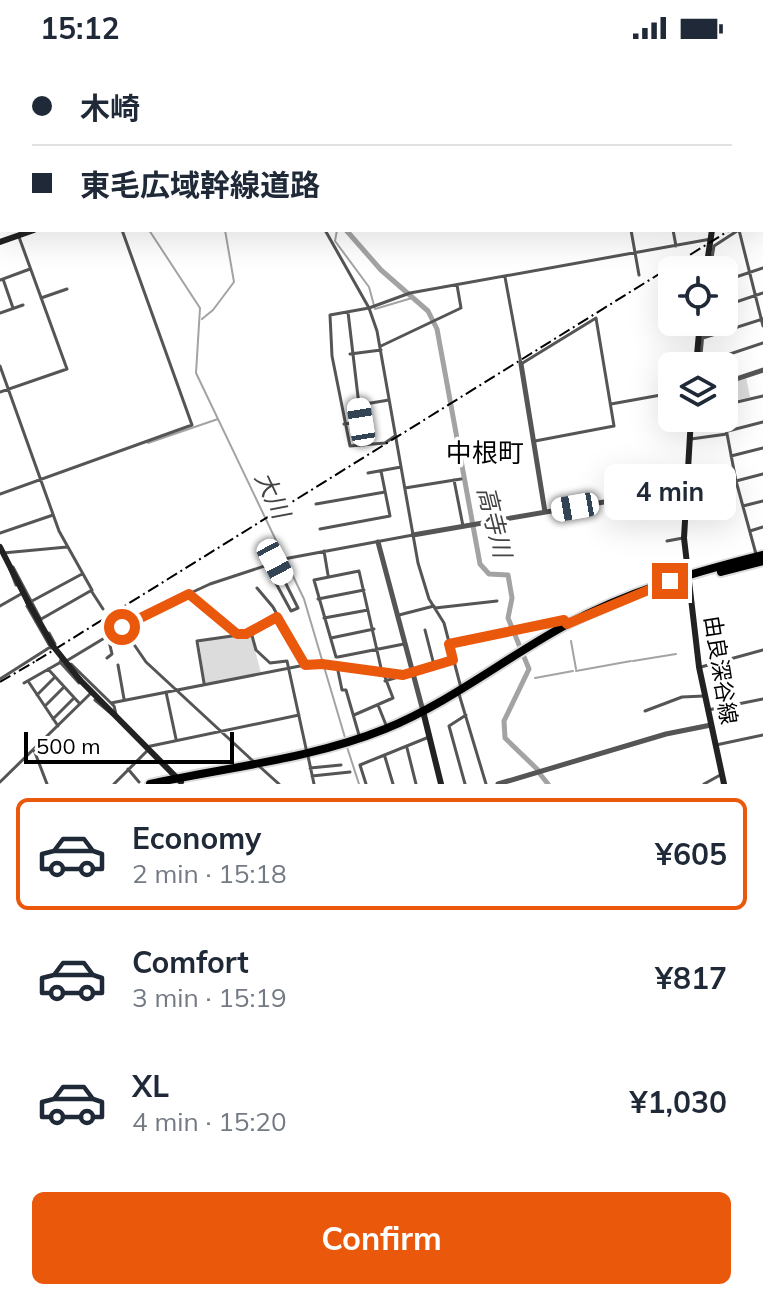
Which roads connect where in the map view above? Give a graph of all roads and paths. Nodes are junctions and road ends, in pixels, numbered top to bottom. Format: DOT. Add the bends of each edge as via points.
graph roads {
  1 [pos="123,232"];
  2 [pos="326,232"];
  3 [pos="631,232"];
  4 [pos="673,232"];
  5 [pos="712,232"];
  6 [pos="736,232"];
  7 [pos="740,232"];
  8 [pos="16,235"];
  9 [pos="711,239"];
  10 [pos="0,242"];
  11 [pos="676,246"];
  12 [pos="635,253"];
  13 [pos="709,256"];
  14 [pos="712,256"];
  15 [pos="763,268"];
  16 [pos="31,269"];
  17 [pos="750,272"];
  18 [pos="639,275"];
  19 [pos="738,276"];
  20 [pos="505,277"];
  21 [pos="2,279"];
  22 [pos="457,285"];
  23 [pos="67,289"];
  24 [pos="763,293"];
  25 [pos="755,296"];
  26 [pos="41,298"];
  27 [pos="738,301"];
  28 [pos="23,305"];
  29 [pos="13,308"];
  30 [pos="369,308"];
  31 [pos="348,312"];
  32 [pos="0,313"];
  33 [pos="762,319"];
  34 [pos="763,326"];
  35 [pos="703,338"];
  36 [pos="763,343"];
  37 [pos="380,349"];
  38 [pos="701,352"];
  39 [pos="737,352"];
  40 [pos="350,354"];
  41 [pos="521,364"];
  42 [pos="0,366"];
  43 [pos="763,370"];
  44 [pos="738,378"];
  45 [pos="8,389"];
  46 [pos="0,392"];
  47 [pos="658,396"];
  48 [pos="763,396"];
  49 [pos="389,400"];
  50 [pos="738,402"];
  51 [pos="611,404"];
  52 [pos="359,405"];
  53 [pos="763,422"];
  54 [pos="344,424"];
  55 [pos="738,429"];
  56 [pos="690,432"];
  57 [pos="727,432"];
  58 [pos="395,436"];
  59 [pos="689,439"];
  60 [pos="532,441"];
  61 [pos="763,448"];
  62 [pos="731,456"];
  63 [pos="401,467"];
  64 [pos="381,471"];
  65 [pos="368,473"];
  66 [pos="763,474"];
  67 [pos="461,479"];
  68 [pos="40,480"];
  69 [pos="454,480"];
  70 [pos="736,481"];
  71 [pos="405,488"];
  72 [pos="685,488"];
  73 [pos="385,492"];
  74 [pos="0,494"];
  75 [pos="763,501"];
  76 [pos="316,504"];
  77 [pos="743,506"];
  78 [pos="545,512"];
  79 [pos="53,515"];
  80 [pos="463,526"];
  81 [pos="763,527"];
  82 [pos="320,529"];
  83 [pos="750,531"];
  84 [pos="0,533"];
  85 [pos="413,535"];
  86 [pos="684,538"];
  87 [pos="667,541"];
  88 [pos="378,542"];
  89 [pos="67,547"];
  90 [pos="1,550"];
  91 [pos="324,551"];
  92 [pos="760,559"];
  93 [pos="275,562"];
  94 [pos="9,565"];
  95 [pos="266,565"];
  96 [pos="82,574"];
  97 [pos="328,577"];
  98 [pos="690,578"];
  99 [pos="257,588"];
  100 [pos="364,590"];
  101 [pos="92,592"];
  102 [pos="21,594"];
  103 [pos="189,594"];
  104 [pos="318,599"];
  105 [pos="497,601"];
  106 [pos="30,602"];
  107 [pos="0,604"];
  108 [pos="435,607"];
  109 [pos="103,609"];
  110 [pos="369,609"];
  111 [pos="277,617"];
  112 [pos="398,617"];
  113 [pos="324,618"];
  114 [pos="41,620"];
  115 [pos="36,622"];
  116 [pos="567,624"];
  117 [pos="122,627"];
  118 [pos="374,629"];
  119 [pos="425,630"];
  120 [pos="251,632"];
  121 [pos="237,634"];
  122 [pos="108,637"];
  123 [pos="330,638"];
  124 [pos="404,644"];
  125 [pos="449,644"];
  126 [pos="51,648"];
  127 [pos="379,649"];
  128 [pos="763,650"];
  129 [pos="525,651"];
  130 [pos="107,658"];
  131 [pos="453,660"];
  132 [pos="68,661"];
  133 [pos="61,662"];
  134 [pos="118,665"];
  135 [pos="305,665"];
  136 [pos="434,665"];
  137 [pos="337,666"];
  138 [pos="699,667"];
  139 [pos="289,668"];
  140 [pos="48,669"];
  141 [pos="382,670"];
  142 [pos="412,672"];
  143 [pos="403,675"];
  144 [pos="55,677"];
  145 [pos="0,679"];
  146 [pos="385,681"];
  147 [pos="205,684"];
  148 [pos="64,687"];
  149 [pos="176,690"];
  150 [pos="460,691"];
  151 [pos="166,692"];
  152 [pos="90,694"];
  153 [pos="37,695"];
  154 [pos="704,696"];
  155 [pos="74,698"];
  156 [pos="124,699"];
  157 [pos="763,699"];
  158 [pos="111,703"];
  159 [pos="80,704"];
  160 [pos="378,705"];
  161 [pos="45,706"];
  162 [pos="707,710"];
  163 [pos="645,711"];
  164 [pos="423,713"];
  165 [pos="115,715"];
  166 [pos="299,715"];
  167 [pos="354,715"];
  168 [pos="466,715"];
  169 [pos="53,719"];
  170 [pos="386,725"];
  171 [pos="711,725"];
  172 [pos="58,726"];
  173 [pos="220,730"];
  174 [pos="359,735"];
  175 [pos="763,735"];
  176 [pos="429,737"];
  177 [pos="176,739"];
  178 [pos="715,745"];
  179 [pos="147,748"];
  180 [pos="407,748"];
  181 [pos="34,750"];
  182 [pos="307,754"];
  183 [pos="384,757"];
  184 [pos="258,764"];
  185 [pos="341,765"];
  186 [pos="310,768"];
  187 [pos="128,769"];
  188 [pos="350,772"];
  189 [pos="722,774"];
  190 [pos="312,776"];
  191 [pos="0,782"];
  192 [pos="139,782"];
  193 [pos="177,782"];
  194 [pos="47,784"];
  195 [pos="114,784"];
  196 [pos="150,784"];
  197 [pos="279,784"];
  198 [pos="314,784"];
  199 [pos="366,784"];
  200 [pos="393,784"];
  201 [pos="416,784"];
  202 [pos="441,784"];
  203 [pos="465,784"];
  204 [pos="486,784"];
  205 [pos="498,784"];
  206 [pos="704,784"];
  207 [pos="724,784"];
  1 -- 68 [label="street" via="192,425"];
  2 -- 30 [label="street"];
  3 -- 12 [label="street"];
  4 -- 11 [label="street"];
  5 -- 9 [label="main road"];
  6 -- 14 [label="street" via="714,246"];
  7 -- 17 [label="street"];
  8 -- 10 [label="main road"];
  8 -- 16 [label="street"];
  9 -- 11 [label="street"];
  9 -- 13 [label="main road"];
  11 -- 12 [label="street"];
  12 -- 18 [label="street"];
  12 -- 20 [label="street"];
  15 -- 17 [label="street"];
  16 -- 21 [label="street"];
  16 -- 26 [label="street"];
  17 -- 19 [label="street"];
  17 -- 25 [label="street"];
  20 -- 22 [label="street"];
  20 -- 41 [label="street"];
  21 -- 29 [label="street"];
  22 -- 30 [label="street" via="410,293"];
  22 -- 37 [label="street" via="461,308"];
  23 -- 26 [label="street"];
  24 -- 25 [label="street"];
  25 -- 27 [label="street"];
  25 -- 33 [label="street"];
  26 -- 45 [label="street" via="67,369"];
  28 -- 29 [label="street"];
  29 -- 32 [label="street"];
  30 -- 31 [label="street"];
  30 -- 37 [label="street"];
  31 -- 40 [label="street"];
  31 -- 54 [label="street" via="330,315"];
  33 -- 34 [label="street"];
  33 -- 35 [label="street"];
  35 -- 38 [label="street"];
  36 -- 39 [label="street"];
  37 -- 40 [label="street"];
  37 -- 49 [label="street"];
  40 -- 52 [label="street"];
  41 -- 51 [label="street" via="596,318"];
  41 -- 60 [label="street"];
  42 -- 45 [label="street"];
  43 -- 44 [label="street"];
  45 -- 46 [label="street"];
  45 -- 68 [label="street"];
  47 -- 51 [label="street"];
  48 -- 50 [label="street"];
  49 -- 52 [label="street"];
  49 -- 58 [label="street"];
  51 -- 60 [label="street" via="614,426"];
  52 -- 54 [label="street" via="361,422"];
  53 -- 55 [label="street"];
  54 -- 58 [label="street" via="352,447 385,443"];
  56 -- 59 [label="main road, 由良深谷線"];
  57 -- 59 [label="street"];
  57 -- 62 [label="street"];
  58 -- 63 [label="street"];
  59 -- 72 [label="main road, 由良深谷線"];
  60 -- 78 [label="street"];
  61 -- 62 [label="street"];
  62 -- 70 [label="street"];
  63 -- 64 [label="street"];
  63 -- 71 [label="street"];
  64 -- 65 [label="street"];
  64 -- 73 [label="street"];
  66 -- 70 [label="street"];
  67 -- 69 [label="street"];
  68 -- 74 [label="street"];
  68 -- 79 [label="street"];
  69 -- 71 [label="street"];
  69 -- 80 [label="street"];
  70 -- 77 [label="street"];
  71 -- 85 [label="street"];
  72 -- 78 [label="street"];
  72 -- 86 [label="main road, 由良深谷線"];
  73 -- 76 [label="street"];
  73 -- 82 [label="street" via="390,516"];
  75 -- 77 [label="street"];
  77 -- 83 [label="street"];
  78 -- 80 [label="street"];
  79 -- 84 [label="street"];
  79 -- 89 [label="street"];
  80 -- 85 [label="street"];
  81 -- 83 [label="street"];
  83 -- 92 [label="street"];
  85 -- 88 [label="street"];
  85 -- 108 [label="street" via="425,588"];
  86 -- 87 [label="street"];
  86 -- 98 [label="main road, 由良深谷線"];
  88 -- 91 [label="street"];
  88 -- 112 [label="street"];
  89 -- 90 [label="street"];
  89 -- 96 [label="street"];
  90 -- 94 [label="main road"];
  91 -- 93 [label="street"];
  91 -- 97 [label="street"];
  92 -- 98 [label="highway"];
  93 -- 95 [label="street"];
  93 -- 95 [label="street" via="298,608 291,611"];
  94 -- 102 [label="street"];
  94 -- 106 [label="main road"];
  94 -- 106 [label="street"];
  95 -- 103 [label="street"];
  96 -- 101 [label="street"];
  96 -- 106 [label="street"];
  97 -- 100 [label="street" via="359,571"];
  97 -- 104 [label="street" via="314,580"];
  98 -- 116 [label="highway" via="638,592"];
  98 -- 129 [label="highway" via="608,608"];
  98 -- 138 [label="main road, 由良深谷線"];
  99 -- 111 [label="street"];
  100 -- 104 [label="street"];
  100 -- 110 [label="street"];
  101 -- 109 [label="street"];
  101 -- 114 [label="street"];
  102 -- 107 [label="street"];
  102 -- 115 [label="street"];
  103 -- 117 [label="street"];
  103 -- 121 [label="street"];
  104 -- 113 [label="street"];
  105 -- 108 [label="street"];
  106 -- 114 [label="street"];
  106 -- 165 [label="main road, bridge" via="53,646"];
  108 -- 112 [label="street"];
  108 -- 125 [label="street"];
  110 -- 113 [label="street"];
  110 -- 118 [label="street"];
  111 -- 120 [label="street"];
  111 -- 135 [label="street"];
  112 -- 124 [label="street"];
  113 -- 123 [label="street"];
  114 -- 115 [label="street"];
  114 -- 126 [label="street" via="56,644"];
  115 -- 126 [label="street"];
  116 -- 125 [label="street" via="564,620"];
  116 -- 129 [label="highway"];
  117 -- 122 [label="street"];
  117 -- 149 [label="street" via="136,651"];
  118 -- 123 [label="street"];
  118 -- 127 [label="street"];
  119 -- 136 [label="street"];
  120 -- 121 [label="street"];
  120 -- 139 [label="street" via="256,650 270,663 287,661"];
  121 -- 147 [label="street" via="196,642"];
  122 -- 130 [label="street" via="112,654"];
  122 -- 132 [label="street"];
  123 -- 127 [label="street" via="336,657"];
  124 -- 127 [label="street"];
  124 -- 142 [label="street"];
  125 -- 131 [label="street"];
  126 -- 145 [label="street"];
  127 -- 141 [label="street"];
  128 -- 138 [label="street"];
  129 -- 150 [label="highway"];
  131 -- 136 [label="street"];
  131 -- 150 [label="street"];
  132 -- 133 [label="street" via="63,657"];
  132 -- 158 [label="street"];
  133 -- 140 [label="street"];
  133 -- 152 [label="street"];
  134 -- 156 [label="street"];
  135 -- 137 [label="street"];
  135 -- 139 [label="street"];
  136 -- 142 [label="street"];
  137 -- 141 [label="street"];
  137 -- 167 [label="street"];
  138 -- 154 [label="main road, 由良深谷線"];
  139 -- 147 [label="street"];
  139 -- 166 [label="street"];
  140 -- 144 [label="street"];
  140 -- 153 [label="street" via="26,682"];
  141 -- 143 [label="street"];
  141 -- 146 [label="street"];
  142 -- 143 [label="street"];
  142 -- 164 [label="street"];
  143 -- 146 [label="street"];
  144 -- 148 [label="street"];
  144 -- 153 [label="street"];
  146 -- 160 [label="street" via="393,697"];
  147 -- 149 [label="street"];
  148 -- 155 [label="street"];
  148 -- 161 [label="street"];
  149 -- 151 [label="street"];
  149 -- 173 [label="street"];
  150 -- 164 [label="highway"];
  150 -- 168 [label="street"];
  151 -- 156 [label="street"];
  151 -- 177 [label="street"];
  152 -- 159 [label="street"];
  152 -- 165 [label="street"];
  153 -- 161 [label="street"];
  154 -- 162 [label="main road, 由良深谷線"];
  154 -- 163 [label="street" via="685,696"];
  155 -- 159 [label="street"];
  155 -- 169 [label="street"];
  156 -- 158 [label="street"];
  157 -- 162 [label="street"];
  158 -- 165 [label="street"];
  159 -- 172 [label="street"];
  160 -- 167 [label="street"];
  160 -- 170 [label="street"];
  161 -- 169 [label="street"];
  162 -- 171 [label="main road, 由良深谷線"];
  164 -- 176 [label="main road"];
  164 -- 182 [label="highway" via="346,745"];
  165 -- 179 [label="main road"];
  166 -- 173 [label="street"];
  166 -- 182 [label="street"];
  167 -- 174 [label="street"];
  168 -- 203 [label="street" via="449,726"];
  168 -- 204 [label="street"];
  169 -- 172 [label="street"];
  171 -- 178 [label="main road, 由良深谷線"];
  171 -- 205 [label="street"];
  172 -- 181 [label="street"];
  173 -- 177 [label="street"];
  173 -- 184 [label="street"];
  175 -- 178 [label="street"];
  176 -- 180 [label="street"];
  176 -- 202 [label="main road"];
  177 -- 179 [label="street"];
  178 -- 189 [label="main road, 由良深谷線"];
  179 -- 187 [label="street"];
  179 -- 193 [label="main road"];
  180 -- 183 [label="street"];
  180 -- 201 [label="street"];
  181 -- 191 [label="street"];
  181 -- 194 [label="street"];
  182 -- 184 [label="highway"];
  182 -- 186 [label="street"];
  183 -- 199 [label="street" via="360,765"];
  183 -- 200 [label="street"];
  184 -- 193 [label="highway"];
  184 -- 197 [label="street"];
  185 -- 186 [label="street"];
  186 -- 190 [label="street"];
  187 -- 192 [label="street"];
  187 -- 195 [label="street"];
  188 -- 190 [label="street"];
  189 -- 206 [label="street"];
  189 -- 207 [label="main road, 由良深谷線"];
  190 -- 198 [label="street"];
  193 -- 196 [label="highway"];
}
